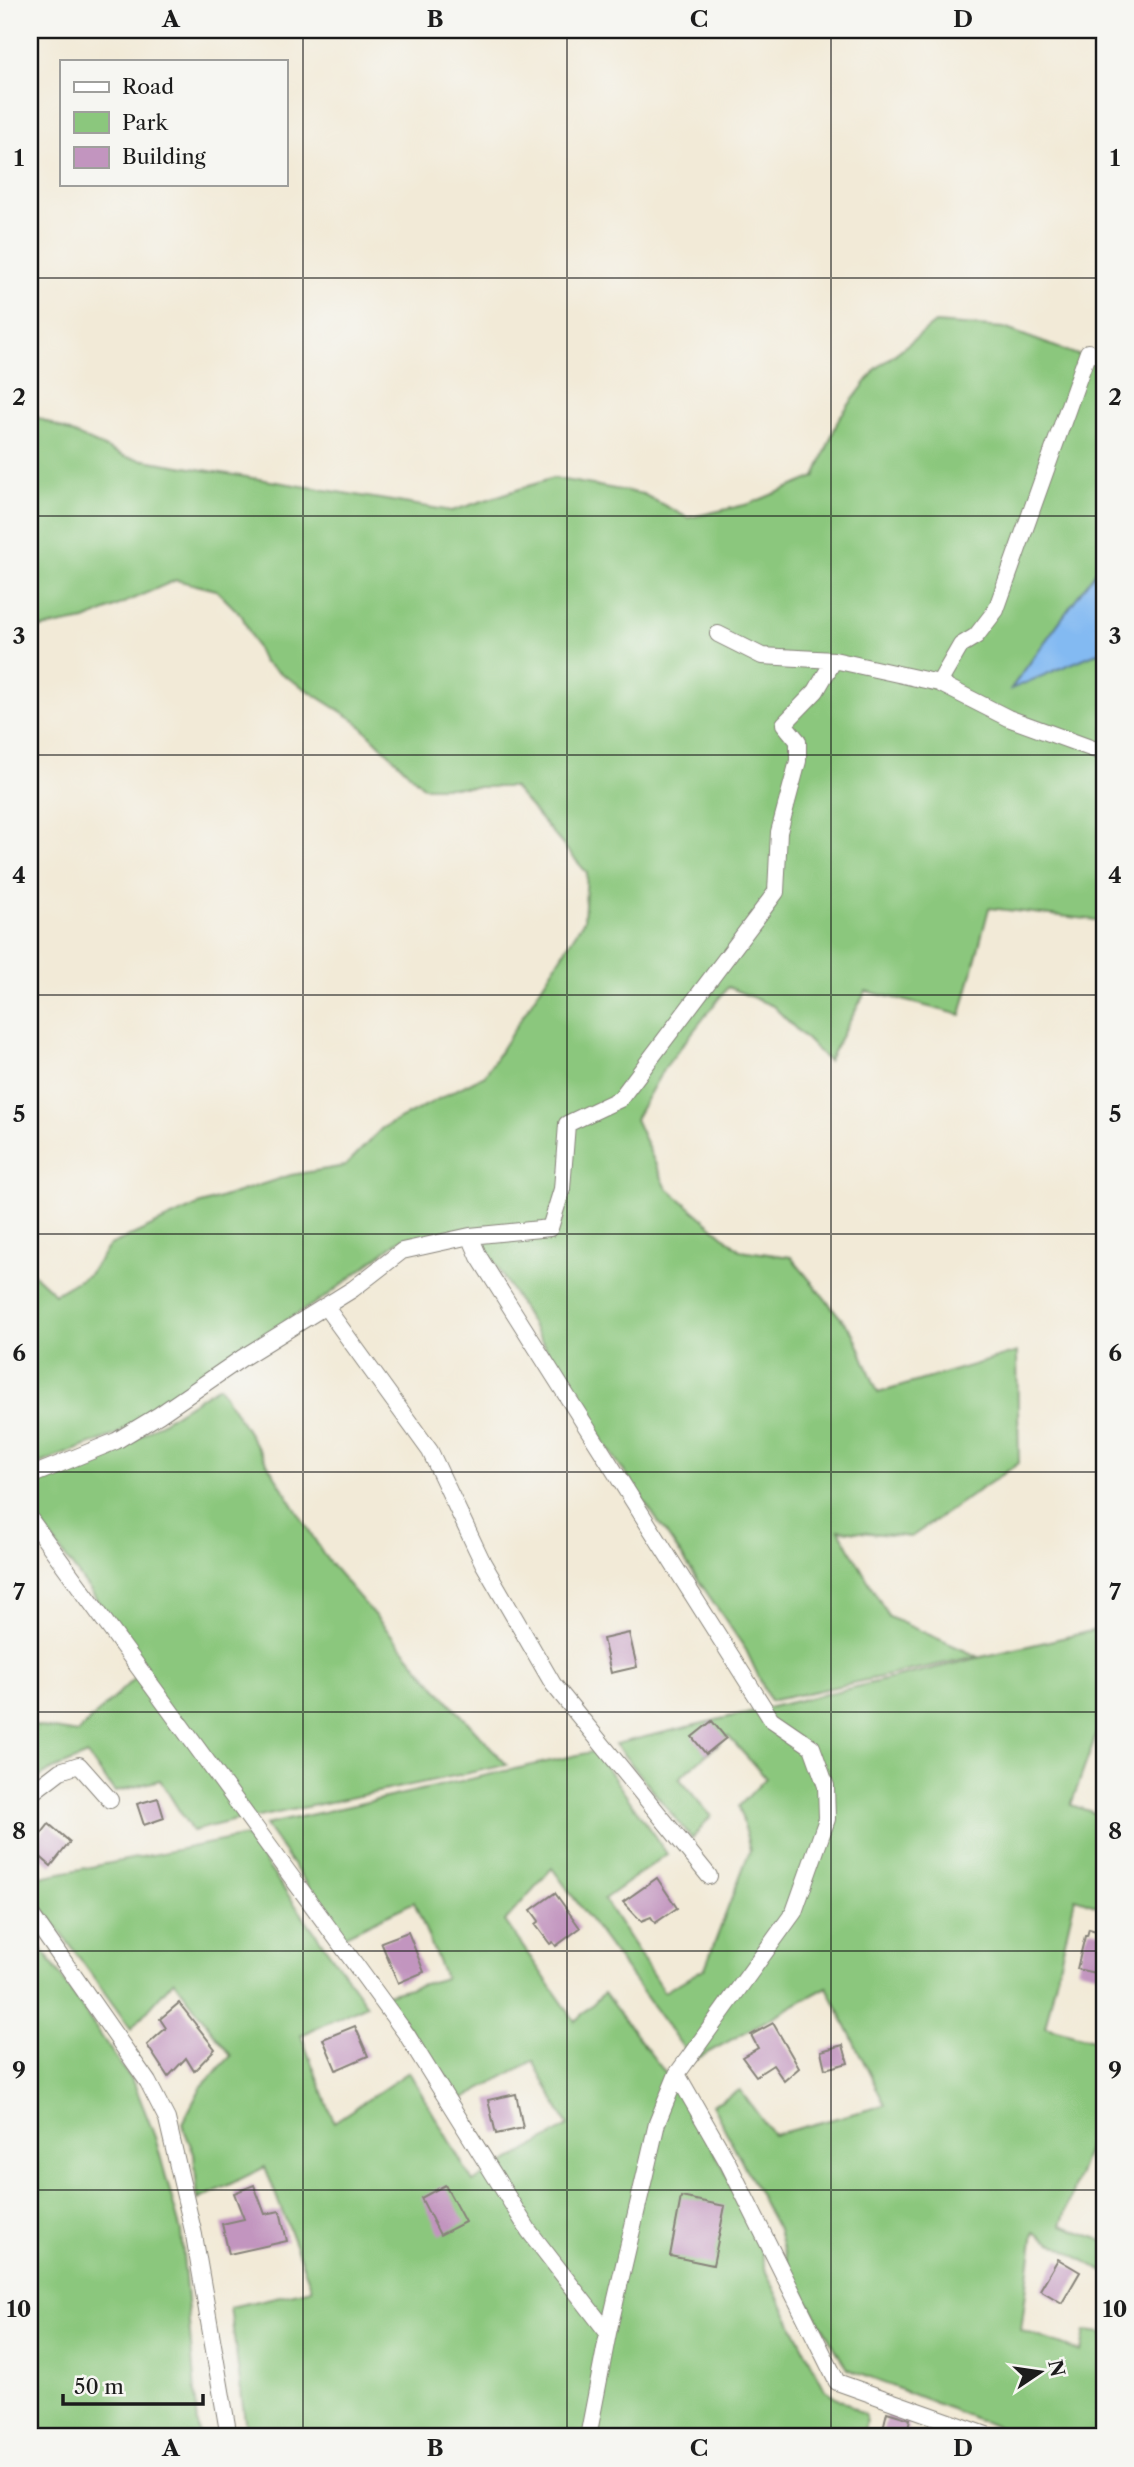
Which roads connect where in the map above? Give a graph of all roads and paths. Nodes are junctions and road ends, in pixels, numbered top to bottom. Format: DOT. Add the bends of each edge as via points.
graph roads {
  1 [pos="1104,354"];
  2 [pos="718,634"];
  3 [pos="834,660"];
  4 [pos="939,683"];
  5 [pos="1097,750"];
  6 [pos="470,1236"];
  7 [pos="325,1306"];
  8 [pos="30,1476"];
  9 [pos="30,1519"];
  10 [pos="30,1794"];
  11 [pos="110,1800"];
  12 [pos="709,1876"];
  13 [pos="30,1913"];
  14 [pos="677,2074"];
  15 [pos="608,2333"];
  16 [pos="229,2437"];
  17 [pos="588,2437"];
  18 [pos="992,2437"];
  1 -- 4 [label="street" via="1088,352 996,610 976,636 961,645"];
  2 -- 3 [label="street" via="762,656"];
  3 -- 4 [label="street"];
  3 -- 6 [label="street" via="816,691 784,724 798,741 798,761 779,832 776,892 620,1099 567,1124 562,1189 550,1228"];
  4 -- 5 [label="street" via="1008,718"];
  6 -- 7 [label="street" via="402,1251"];
  6 -- 14 [label="street" via="771,1719 812,1747 826,1786 827,1819 794,1912"];
  7 -- 8 [label="street" via="116,1441"];
  7 -- 12 [label="street" via="430,1451 482,1563 553,1684"];
  9 -- 15 [label="street" via="407,2035 529,2231"];
  10 -- 11 [label="street" via="60,1771 79,1765"];
  13 -- 16 [label="street" via="148,2082 167,2119 194,2235"];
  14 -- 15 [label="street" via="657,2123"];
  14 -- 18 [label="street" via="728,2163 837,2382"];
  15 -- 17 [label="street"];
}
